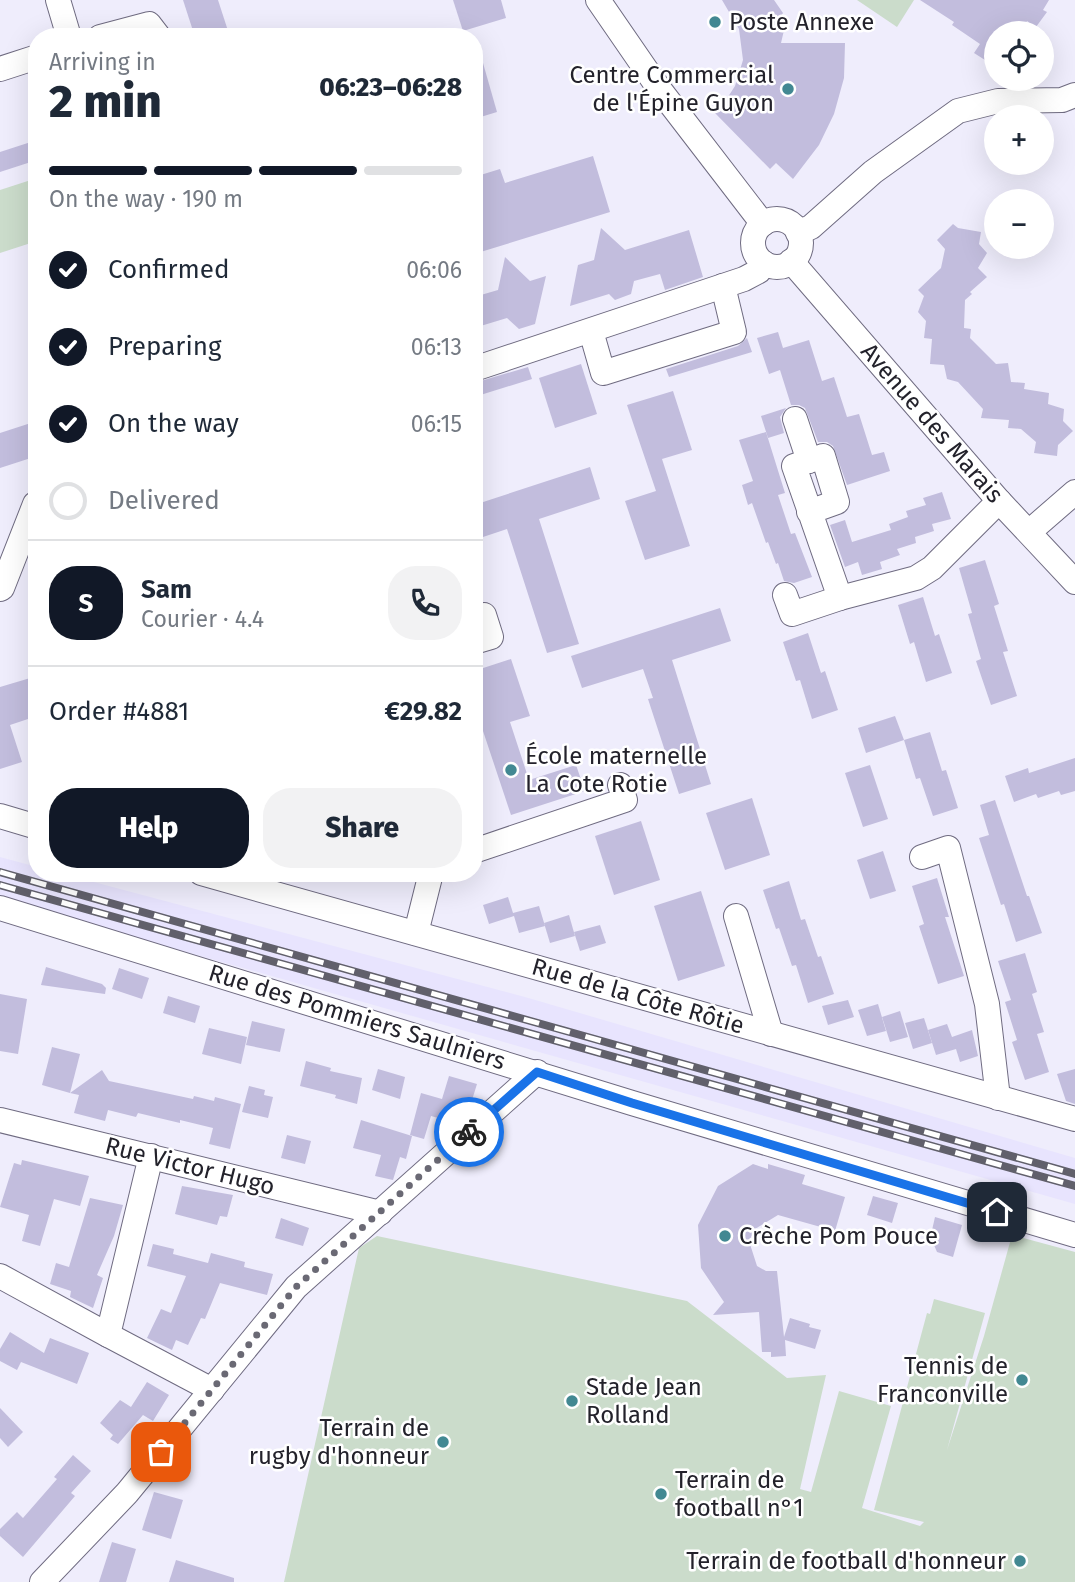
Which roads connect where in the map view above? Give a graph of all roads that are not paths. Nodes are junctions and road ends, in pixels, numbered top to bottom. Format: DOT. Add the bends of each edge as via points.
graph roads {
  1 [pos="58,0"];
  2 [pos="598,0"];
  3 [pos="66,28"];
  4 [pos="134,28"];
  5 [pos="152,28"];
  6 [pos="28,60"];
  7 [pos="0,69"];
  8 [pos="1075,95"];
  9 [pos="763,224"];
  10 [pos="798,233"];
  11 [pos="792,261"];
  12 [pos="764,263"];
  13 [pos="723,286"];
  14 [pos="591,331"];
  15 [pos="483,366"];
  16 [pos="795,419"];
  17 [pos="1075,492"];
  18 [pos="999,501"];
  19 [pos="28,521"];
  20 [pos="1029,532"];
  21 [pos="1075,582"];
  22 [pos="0,589"];
  23 [pos="785,595"];
  24 [pos="840,598"];
  25 [pos="484,615"];
  26 [pos="483,639"];
  27 [pos="620,785"];
  28 [pos="0,816"];
  29 [pos="28,824"];
  30 [pos="483,848"];
  31 [pos="922,857"];
  32 [pos="233,882"];
  33 [pos="429,882"];
  34 [pos="0,908"];
  35 [pos="736,916"];
  36 [pos="416,933"];
  37 [pos="771,1034"];
  38 [pos="537,1072"];
  39 [pos="998,1098"];
  40 [pos="1075,1119"];
  41 [pos="0,1120"];
  42 [pos="151,1156"];
  43 [pos="380,1213"];
  44 [pos="1075,1235"];
  45 [pos="0,1276"];
  46 [pos="108,1335"];
  47 [pos="212,1390"];
  48 [pos="42,1582"];
  1 -- 3 [label="street"];
  2 -- 9 [label="street"];
  4 -- 5 [label="street" via="149,24"];
  6 -- 7 [label="street"];
  8 -- 10 [label="street" via="1062,100 999,101 958,111"];
  9 -- 10 [label="street" via="782,220"];
  9 -- 12 [label="street" via="753,243"];
  10 -- 11 [label="street" via="799,252"];
  11 -- 12 [label="street" via="778,267"];
  11 -- 18 [label="street, Avenue des Marais"];
  12 -- 13 [label="street" via="759,271"];
  13 -- 14 [label="street"];
  13 -- 14 [label="street" via="734,332 603,373"];
  14 -- 15 [label="street"];
  16 -- 24 [label="street" via="809,461 823,456 836,502 809,512"];
  17 -- 20 [label="street"];
  18 -- 20 [label="street, Avenue des Marais"];
  18 -- 24 [label="street" via="932,568 916,578"];
  19 -- 22 [label="street"];
  20 -- 21 [label="street, Avenue des Marais"];
  23 -- 24 [label="street" via="792,614"];
  25 -- 26 [label="street" via="491,636"];
  27 -- 30 [label="street" via="625,800"];
  28 -- 29 [label="street"];
  31 -- 39 [label="street" via="948,848 987,1004"];
  32 -- 36 [label="street, Rue de la Côte Rôtie"];
  33 -- 36 [label="street"];
  34 -- 38 [label="street, Rue des Pommiers Saulniers"];
  35 -- 37 [label="street"];
  36 -- 37 [label="street, Rue de la Côte Rôtie"];
  37 -- 39 [label="street, Rue de la Côte Rôtie"];
  38 -- 43 [label="street"];
  38 -- 44 [label="street, Rue des Pommiers Saulniers"];
  39 -- 40 [label="street, Rue de la Côte Rôtie"];
  41 -- 42 [label="street, Rue Victor Hugo"];
  42 -- 43 [label="street, Rue Victor Hugo"];
  42 -- 46 [label="street"];
  43 -- 47 [label="street" via="296,1287"];
  45 -- 46 [label="street"];
  46 -- 47 [label="street"];
  47 -- 48 [label="street" via="127,1493"];
}
